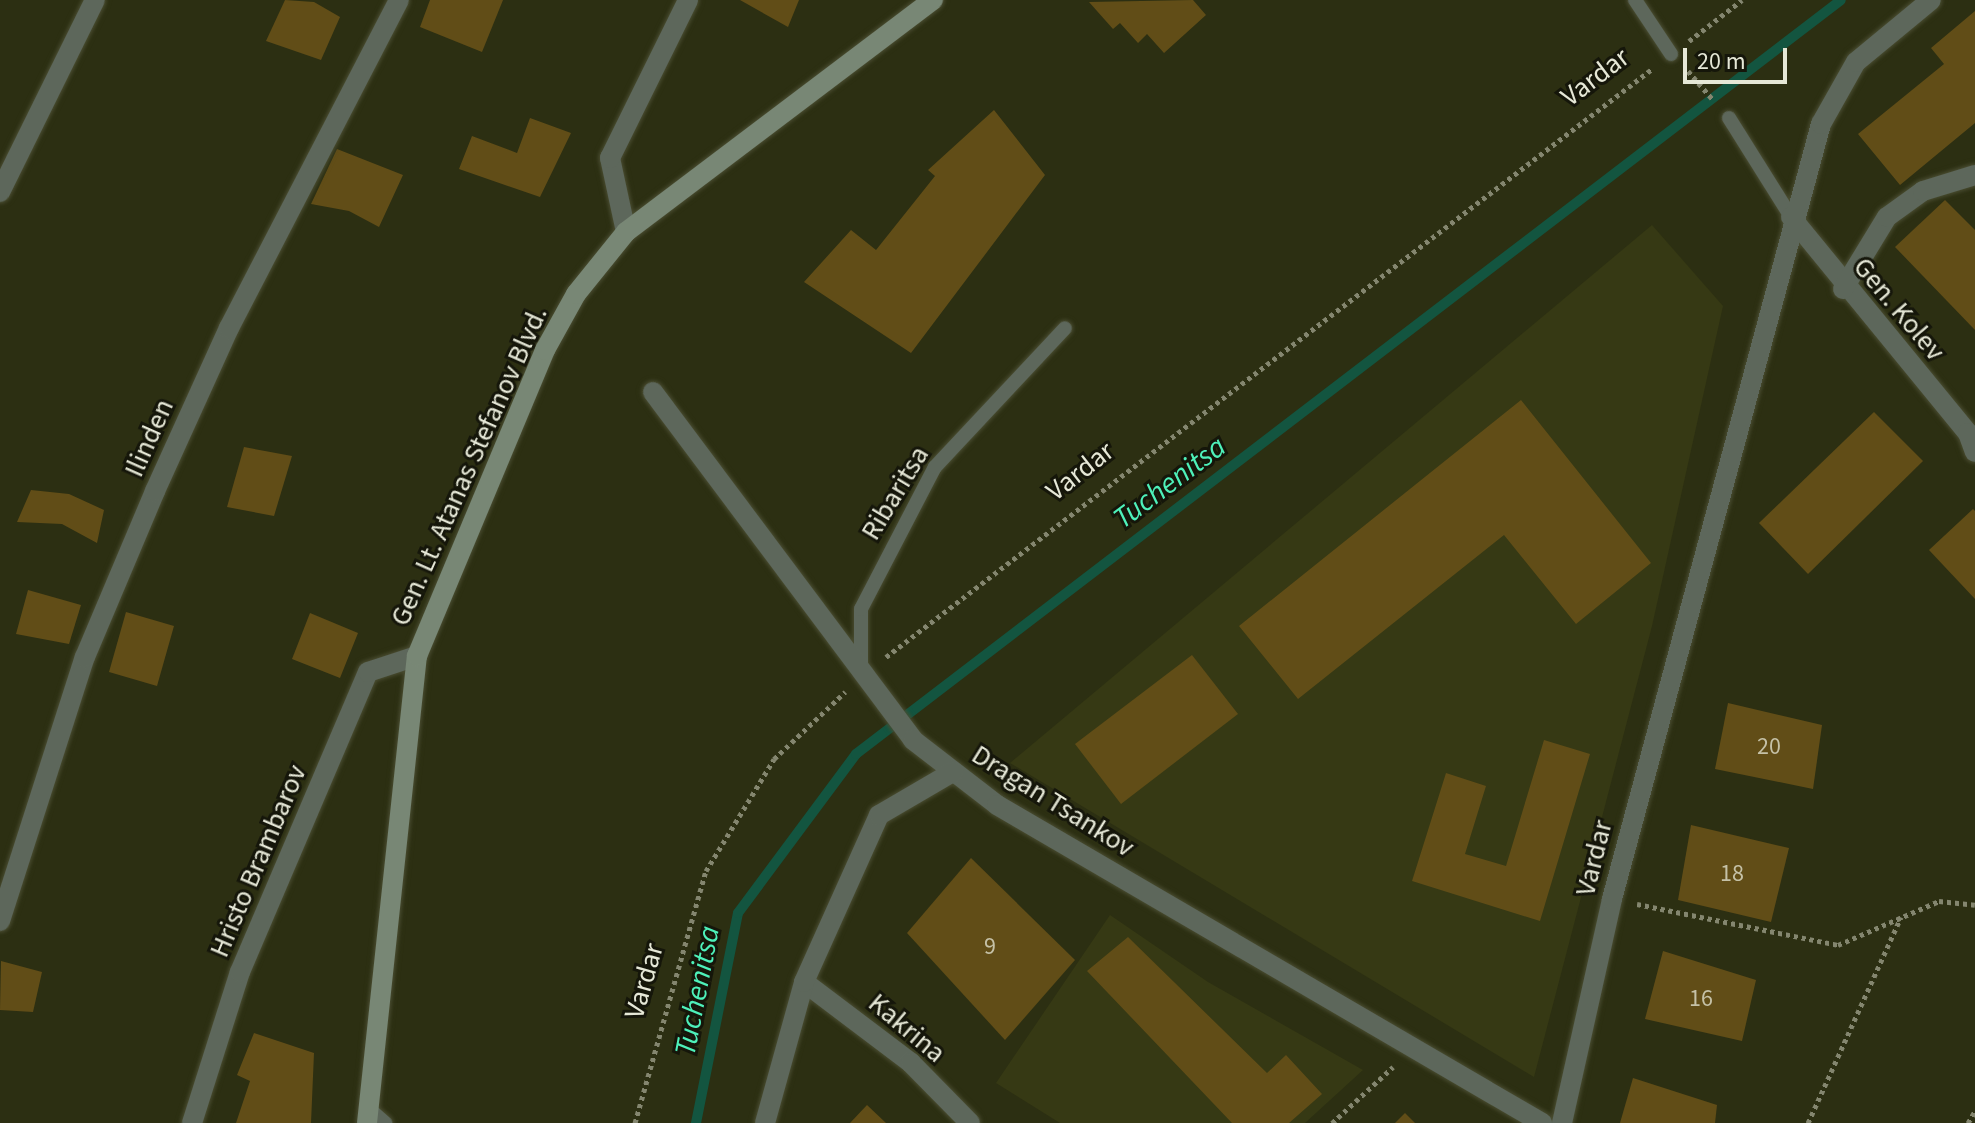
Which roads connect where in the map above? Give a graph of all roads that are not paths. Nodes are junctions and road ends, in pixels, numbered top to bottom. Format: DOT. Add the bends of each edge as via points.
graph roads {
  1 [pos="95,0"];
  2 [pos="399,0"];
  3 [pos="688,0"];
  4 [pos="933,0"];
  5 [pos="1635,0"];
  6 [pos="1931,0"];
  7 [pos="1671,54"];
  8 [pos="1729,118"];
  9 [pos="1975,175"];
  10 [pos="0,192"];
  11 [pos="1791,217"];
  12 [pos="626,232"];
  13 [pos="1843,289"];
  14 [pos="1065,328"];
  15 [pos="653,392"];
  16 [pos="1973,440"];
  17 [pos="417,656"];
  18 [pos="861,676"];
  19 [pos="953,772"];
  20 [pos="0,921"];
  21 [pos="804,982"];
  22 [pos="368,1115"];
  23 [pos="192,1123"];
  24 [pos="385,1123"];
  25 [pos="765,1123"];
  26 [pos="970,1123"];
  27 [pos="1542,1123"];
  28 [pos="1562,1123"];
  1 -- 10 [label="street"];
  2 -- 20 [label="street, Ilinden" via="229,328 155,491 85,657"];
  3 -- 12 [label="street" via="610,158"];
  4 -- 12 [label="main road, Gen. Lt. Atanas Stefanov Blvd."];
  5 -- 7 [label="lane"];
  6 -- 11 [label="street, Vardar" via="1856,62 1821,124"];
  8 -- 11 [label="lane"];
  9 -- 13 [label="street" via="1923,191 1887,217"];
  11 -- 13 [label="street, Gen. Kolev"];
  11 -- 28 [label="street, Vardar" via="1612,899"];
  12 -- 17 [label="main road, Gen. Lt. Atanas Stefanov Blvd." via="576,294 545,350"];
  13 -- 16 [label="street, Gen. Kolev"];
  14 -- 18 [label="lane, Ribaritsa" via="935,467 861,609"];
  15 -- 18 [label="street, Dragan Tsankov"];
  17 -- 22 [label="main road, Gen. Lt. Atanas Stefanov Blvd."];
  17 -- 23 [label="street, Hristo Brambarov" via="368,672 240,972"];
  18 -- 19 [label="street, Dragan Tsankov" via="913,740"];
  19 -- 21 [label="street" via="879,815"];
  19 -- 27 [label="street, Dragan Tsankov"];
  21 -- 25 [label="street"];
  21 -- 26 [label="street, Kakrina" via="911,1063"];
  22 -- 24 [label="lane"];
}
